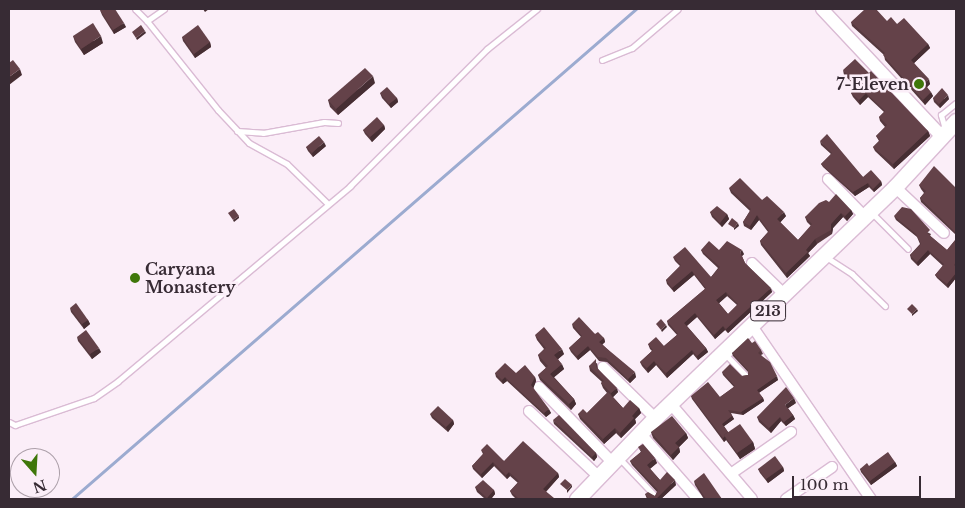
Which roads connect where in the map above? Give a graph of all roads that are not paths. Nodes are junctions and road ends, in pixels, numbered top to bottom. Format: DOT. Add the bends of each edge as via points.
graph roads {
  1 [pos="135,9"];
  2 [pos="164,9"];
  3 [pos="537,9"];
  4 [pos="678,9"];
  5 [pos="822,9"];
  6 [pos="147,21"];
  7 [pos="602,60"];
  8 [pos="956,103"];
  9 [pos="338,123"];
  10 [pos="948,130"];
  11 [pos="237,131"];
  12 [pos="828,179"];
  13 [pos="895,188"];
  14 [pos="328,204"];
  15 [pos="867,214"];
  16 [pos="944,233"];
  17 [pos="908,249"];
  18 [pos="825,256"];
  19 [pos="752,263"];
  20 [pos="785,295"];
  21 [pos="885,306"];
  22 [pos="752,326"];
  23 [pos="723,352"];
  24 [pos="603,367"];
  25 [pos="746,376"];
  26 [pos="538,387"];
  27 [pos="670,403"];
  28 [pos="529,411"];
  29 [pos="655,418"];
  30 [pos="9,422"];
  31 [pos="791,432"];
  32 [pos="640,433"];
  33 [pos="615,459"];
  34 [pos="832,467"];
  35 [pos="732,473"];
  36 [pos="598,476"];
  37 [pos="655,496"];
  38 [pos="577,499"];
  39 [pos="698,499"];
  40 [pos="752,499"];
  41 [pos="786,499"];
  42 [pos="871,499"];
  1 -- 6 [label="lane"];
  2 -- 6 [label="lane"];
  3 -- 14 [label="lane" via="487,49"];
  4 -- 7 [label="lane" via="632,48"];
  5 -- 10 [label="street"];
  6 -- 11 [label="lane"];
  8 -- 10 [label="lane" via="941,115"];
  9 -- 11 [label="lane" via="324,122 262,133"];
  10 -- 13 [label="main road, 213"];
  11 -- 14 [label="lane" via="249,143 287,164"];
  12 -- 15 [label="street"];
  13 -- 15 [label="main road, 213"];
  13 -- 16 [label="street"];
  14 -- 30 [label="lane" via="162,345 94,398 15,425"];
  15 -- 17 [label="lane"];
  15 -- 18 [label="main road, 213"];
  18 -- 20 [label="main road, 213"];
  18 -- 21 [label="lane" via="852,274"];
  19 -- 20 [label="street"];
  20 -- 22 [label="main road, 213"];
  22 -- 23 [label="main road, 213"];
  22 -- 42 [label="street"];
  23 -- 25 [label="lane"];
  23 -- 27 [label="main road, 213"];
  24 -- 29 [label="street"];
  26 -- 33 [label="street"];
  27 -- 29 [label="main road, 213"];
  27 -- 35 [label="street"];
  28 -- 36 [label="street"];
  29 -- 32 [label="main road, 213"];
  31 -- 35 [label="street"];
  32 -- 33 [label="main road, 213"];
  32 -- 39 [label="street"];
  33 -- 36 [label="main road, 213"];
  33 -- 37 [label="lane"];
  34 -- 41 [label="street"];
  35 -- 40 [label="street"];
  36 -- 38 [label="main road, 213"];
}
